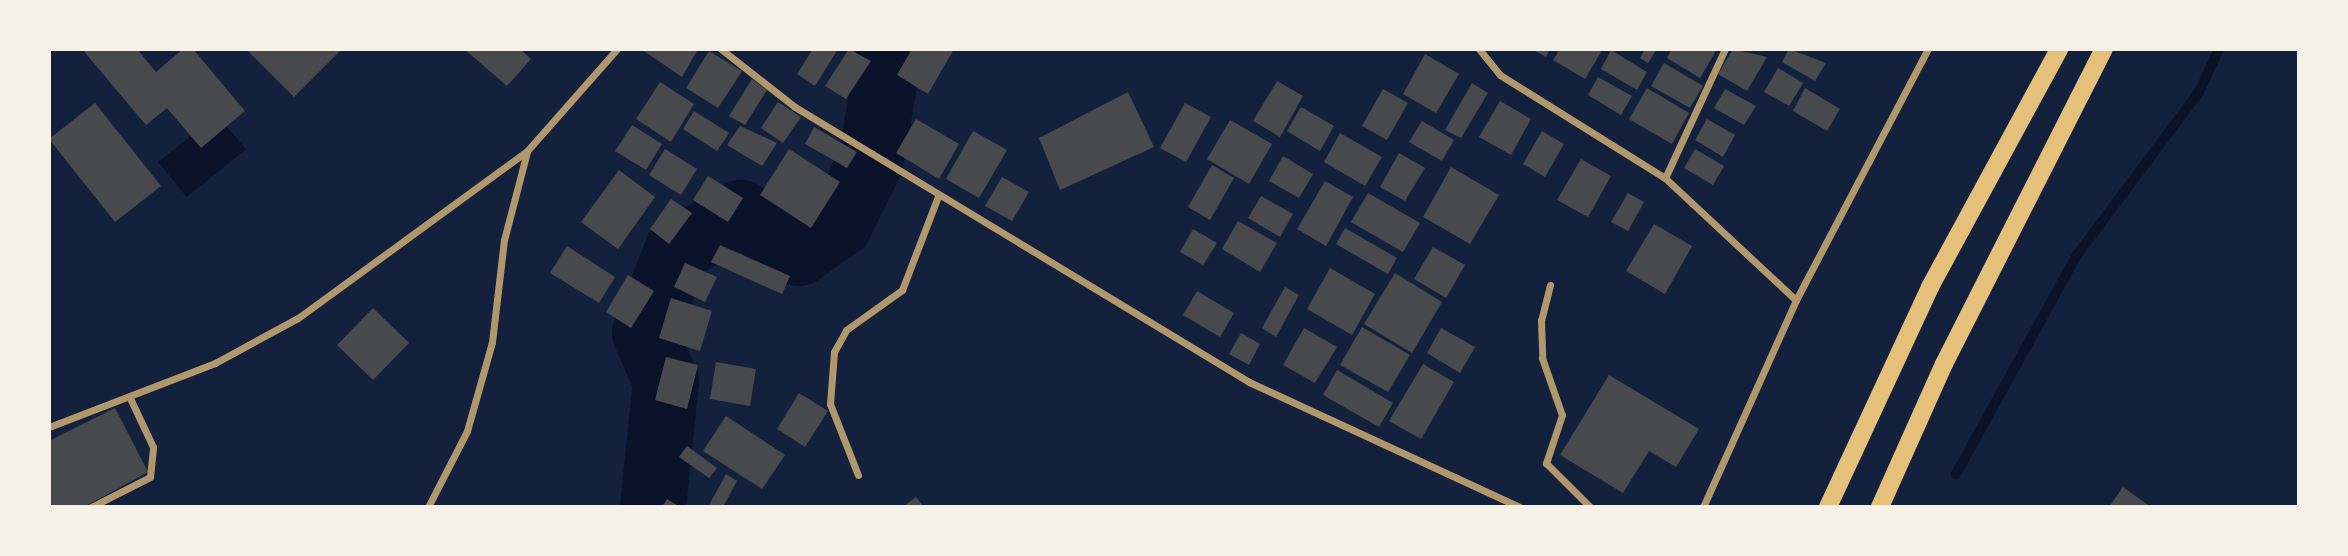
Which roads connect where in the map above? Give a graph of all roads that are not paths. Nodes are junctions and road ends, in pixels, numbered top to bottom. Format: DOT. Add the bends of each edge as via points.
graph roads {
  1 [pos="617,49"];
  2 [pos="722,49"];
  3 [pos="1479,49"];
  4 [pos="1725,49"];
  5 [pos="1928,49"];
  6 [pos="2059,49"];
  7 [pos="2105,49"];
  8 [pos="527,151"];
  9 [pos="1665,178"];
  10 [pos="935,194"];
  11 [pos="1550,285"];
  12 [pos="1796,300"];
  13 [pos="129,396"];
  14 [pos="49,427"];
  15 [pos="858,475"];
  16 [pos="91,507"];
  17 [pos="428,507"];
  18 [pos="1520,507"];
  19 [pos="1590,507"];
  20 [pos="1703,507"];
  21 [pos="1828,507"];
  22 [pos="1880,507"];
  1 -- 8 [label="street"];
  2 -- 10 [label="street" via="784,99"];
  3 -- 9 [label="street" via="1500,75"];
  4 -- 9 [label="street"];
  5 -- 12 [label="street"];
  6 -- 21 [label="main road" via="1930,287"];
  7 -- 22 [label="main road" via="1944,363"];
  8 -- 13 [label="street" via="298,318 215,363"];
  8 -- 17 [label="street" via="504,240 492,342 467,431"];
  9 -- 12 [label="street"];
  10 -- 15 [label="street" via="902,290 846,330 834,352 830,404"];
  10 -- 18 [label="street" via="1249,382"];
  11 -- 19 [label="street" via="1541,320 1542,358 1562,415 1546,463"];
  12 -- 20 [label="street"];
  13 -- 14 [label="street"];
  13 -- 16 [label="street" via="153,447 150,477"];
}
